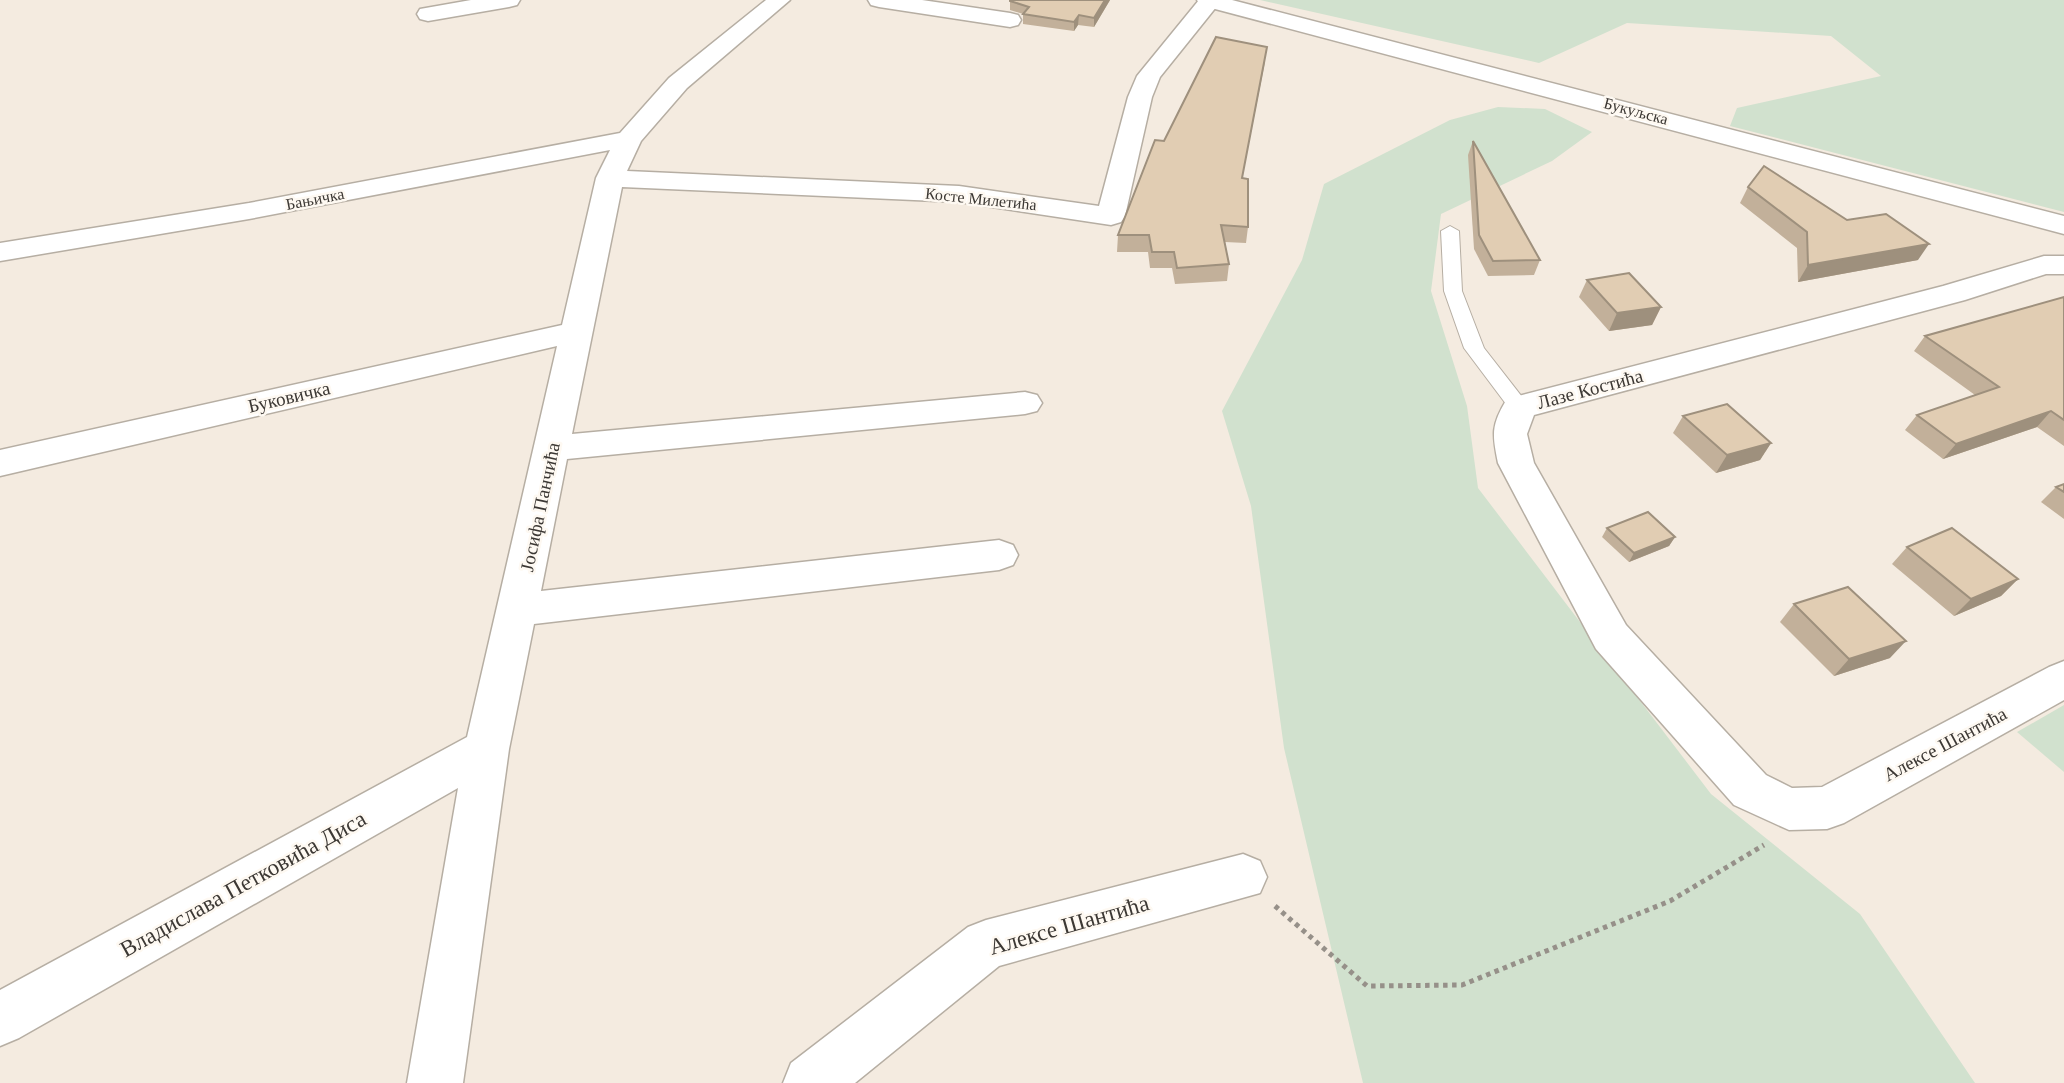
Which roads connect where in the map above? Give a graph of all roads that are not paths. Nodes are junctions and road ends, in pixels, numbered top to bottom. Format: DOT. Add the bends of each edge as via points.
graph roads {
  1 [pos="509,0"];
  2 [pos="779,0"];
  3 [pos="879,0"];
  4 [pos="1209,0"];
  5 [pos="428,14"];
  6 [pos="1010,20"];
  7 [pos="629,139"];
  8 [pos="610,177"];
  9 [pos="2064,225"];
  10 [pos="1450,231"];
  11 [pos="0,252"];
  12 [pos="2064,265"];
  13 [pos="577,332"];
  14 [pos="1025,402"];
  15 [pos="1519,407"];
  16 [pos="553,447"];
  17 [pos="0,463"];
  18 [pos="999,555"];
  19 [pos="517,610"];
  20 [pos="2064,679"];
  21 [pos="487,749"];
  22 [pos="1827,808"];
  23 [pos="1243,877"];
  24 [pos="0,1019"];
  25 [pos="435,1083"];
  26 [pos="811,1083"];
  1 -- 5 [label="street"];
  2 -- 7 [label="street, Јосифа Панчића" via="678,83"];
  3 -- 6 [label="street"];
  4 -- 8 [label="street, Косте Милетића" via="1149,76 1111,216 958,194"];
  4 -- 9 [label="street, Букуљска"];
  7 -- 8 [label="street, Јосифа Панчића"];
  7 -- 11 [label="street, Бањичка" via="249,211"];
  8 -- 13 [label="street, Јосифа Панчића"];
  10 -- 15 [label="lane" via="1453,291 1474,348"];
  12 -- 15 [label="street, Лазе Костића" via="2044,265 1954,293"];
  13 -- 16 [label="street, Јосифа Панчића"];
  13 -- 17 [label="street, Буковичка"];
  14 -- 16 [label="street"];
  15 -- 22 [label="street, Лазе Костића" via="1509,434 1516,463 1611,637 1750,790 1789,809"];
  16 -- 19 [label="street, Јосифа Панчића"];
  18 -- 19 [label="street"];
  19 -- 21 [label="street, Јосифа Панчића"];
  20 -- 22 [label="street, Алексе Шантића"];
  21 -- 24 [label="street, Владислава Петковића Диса"];
  21 -- 25 [label="street, Јосифа Панчића"];
  23 -- 26 [label="street, Алексе Шантића" via="986,945"];
}
